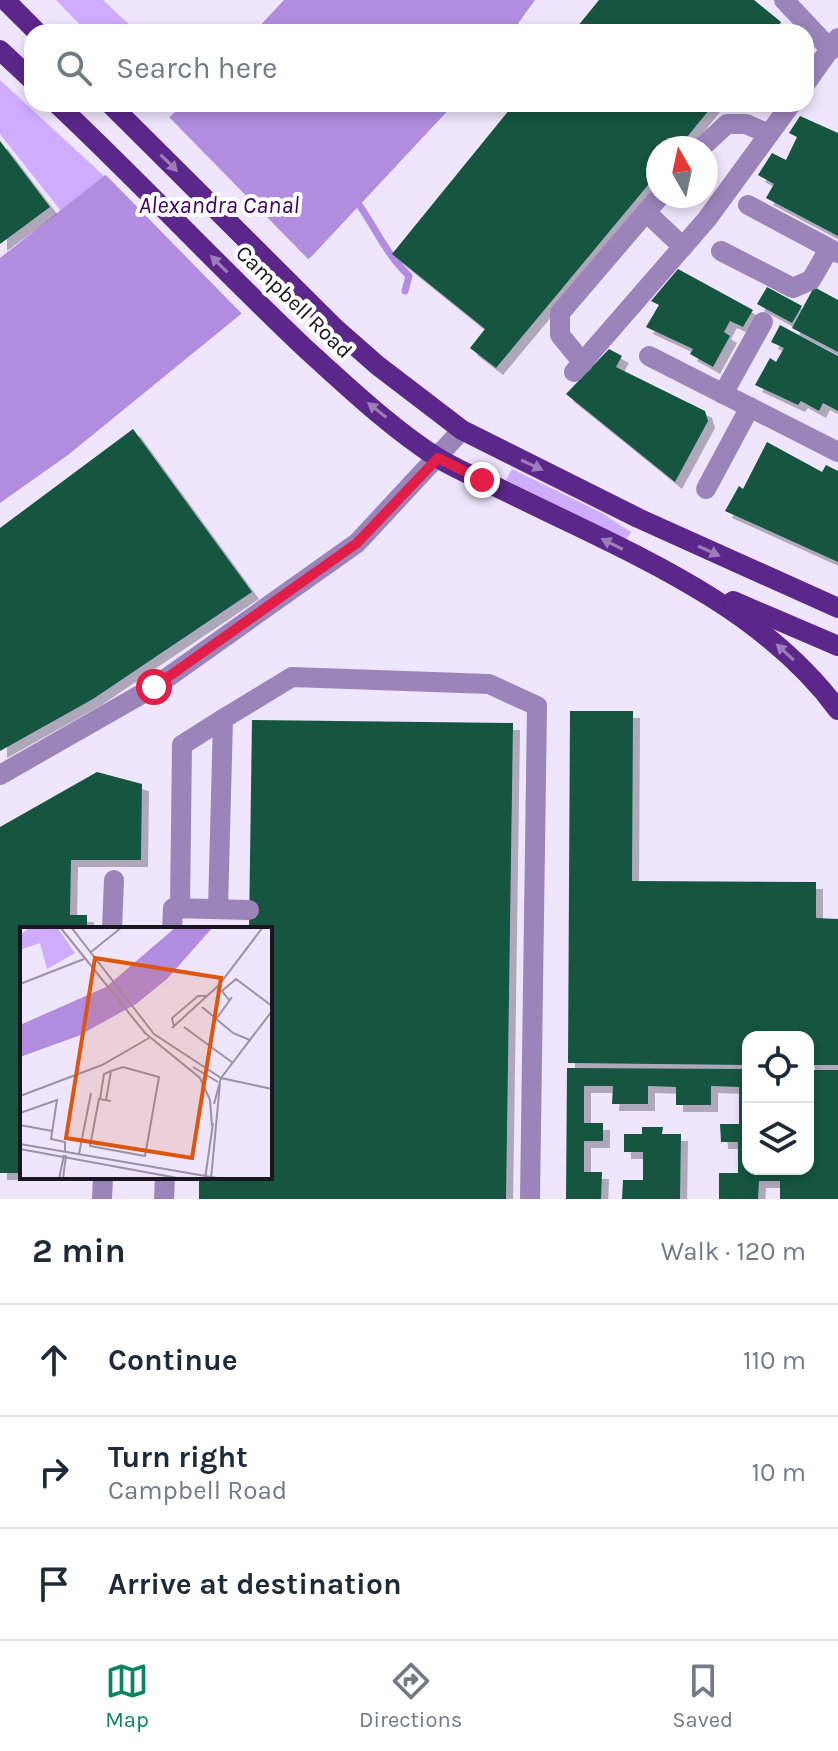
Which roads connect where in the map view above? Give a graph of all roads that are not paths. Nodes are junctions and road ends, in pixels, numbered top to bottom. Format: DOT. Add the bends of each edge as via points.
graph roads {
  1 [pos="5,0"];
  2 [pos="784,0"];
  3 [pos="29,24"];
  4 [pos="811,24"];
  5 [pos="814,26"];
  6 [pos="834,44"];
  7 [pos="0,50"];
  8 [pos="24,72"];
  9 [pos="814,72"];
  10 [pos="66,112"];
  11 [pos="118,112"];
  12 [pos="785,112"];
  13 [pos="769,134"];
  14 [pos="714,136"];
  15 [pos="748,205"];
  16 [pos="650,208"];
  17 [pos="646,212"];
  18 [pos="683,247"];
  19 [pos="721,251"];
  20 [pos="833,251"];
  21 [pos="763,322"];
  22 [pos="649,356"];
  23 [pos="723,394"];
  24 [pos="750,407"];
  25 [pos="462,430"];
  26 [pos="838,452"];
  27 [pos="438,458"];
  28 [pos="706,489"];
  29 [pos="681,581"];
  30 [pos="838,608"];
  31 [pos="838,646"];
  32 [pos="838,710"];
  33 [pos="223,719"];
  34 [pos="0,775"];
  35 [pos="114,880"];
  36 [pos="180,908"];
  37 [pos="218,909"];
  38 [pos="249,910"];
  39 [pos="112,927"];
  40 [pos="172,927"];
  41 [pos="103,1179"];
  42 [pos="165,1179"];
  43 [pos="102,1199"];
  44 [pos="164,1199"];
  45 [pos="530,1199"];
  1 -- 3 [label="main road"];
  2 -- 4 [label="street"];
  5 -- 6 [label="street"];
  6 -- 9 [label="street"];
  7 -- 8 [label="main road"];
  27 -- 10 [label="main road, Campbell Road, one-way" via="274,319"];
  11 -- 25 [label="main road, Campbell Road, one-way" via="300,294 377,365"];
  12 -- 13 [label="street"];
  13 -- 14 [label="street" via="746,124 727,124"];
  13 -- 18 [label="street"];
  15 -- 20 [label="street"];
  16 -- 17 [label="street"];
  17 -- 18 [label="street"];
  17 -- 18 [label="street" via="560,313 560,335 579,367"];
  19 -- 20 [label="street" via="793,288 811,280"];
  21 -- 23 [label="street"];
  22 -- 23 [label="street"];
  23 -- 24 [label="street"];
  24 -- 26 [label="street"];
  24 -- 28 [label="street"];
  25 -- 27 [label="street"];
  25 -- 30 [label="main road, Campbell Road, one-way" via="638,518"];
  29 -- 27 [label="main road, Campbell Road, one-way"];
  27 -- 34 [label="street" via="357,543 154,687"];
  29 -- 31 [label="main road, Campbell Road"];
  32 -- 29 [label="main road, Campbell Road, one-way" via="774,642"];
  33 -- 36 [label="street" via="182,745"];
  33 -- 37 [label="street"];
  33 -- 45 [label="street" via="292,677 489,684 537,706"];
  35 -- 39 [label="street"];
  36 -- 37 [label="street"];
  36 -- 40 [label="street" via="173,908"];
  37 -- 38 [label="street"];
  41 -- 43 [label="street"];
  42 -- 44 [label="street"];
}
